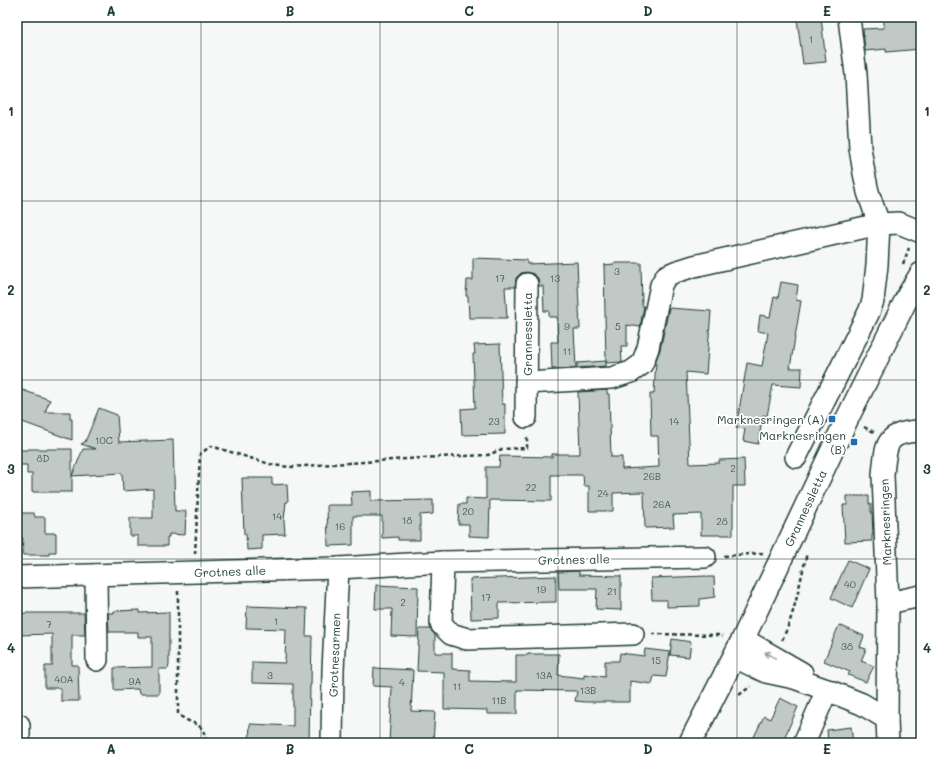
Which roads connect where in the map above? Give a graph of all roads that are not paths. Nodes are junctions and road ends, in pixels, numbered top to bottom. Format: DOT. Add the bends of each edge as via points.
graph roads {
  1 [pos="849,18"];
  2 [pos="879,224"];
  3 [pos="921,232"];
  4 [pos="921,274"];
  5 [pos="527,284"];
  6 [pos="526,383"];
  7 [pos="526,417"];
  8 [pos="921,431"];
  9 [pos="796,456"];
  10 [pos="705,557"];
  11 [pos="443,562"];
  12 [pos="338,568"];
  13 [pos="96,575"];
  14 [pos="17,577"];
  15 [pos="921,596"];
  16 [pos="888,603"];
  17 [pos="633,634"];
  18 [pos="735,645"];
  19 [pos="97,660"];
  20 [pos="827,690"];
  21 [pos="887,719"];
  22 [pos="332,743"];
  23 [pos="690,743"];
  24 [pos="804,743"];
  25 [pos="888,743"];
  1 -- 2 [label="street" via="856,74 860,148 868,192"];
  2 -- 3 [label="street, Grannessletta" via="899,223"];
  2 -- 6 [label="street, Grannessletta" via="694,266 666,276 661,285 648,348 642,364 631,372 612,378"];
  2 -- 9 [label="street" via="873,301"];
  4 -- 18 [label="main road, Grannessletta"];
  5 -- 6 [label="street, Grannessletta"];
  6 -- 7 [label="street, Grannessletta"];
  8 -- 16 [label="street, Marknesringen" via="895,435 889,441 885,454 883,475"];
  10 -- 11 [label="street, Grotnes alle"];
  11 -- 12 [label="street, Grotnes alle"];
  11 -- 17 [label="street" via="441,624 451,634 467,639"];
  12 -- 13 [label="street, Grotnes alle"];
  12 -- 22 [label="street, Grotnesarmen"];
  13 -- 14 [label="street, Grotnes alle"];
  13 -- 19 [label="street"];
  15 -- 16 [label="street"];
  16 -- 21 [label="street, Marknesringen"];
  18 -- 20 [label="street" via="794,678"];
  18 -- 23 [label="main road, Grannessletta"];
  20 -- 21 [label="street" via="862,704"];
  20 -- 24 [label="street"];
  21 -- 25 [label="street, Marknesringen"];
}
